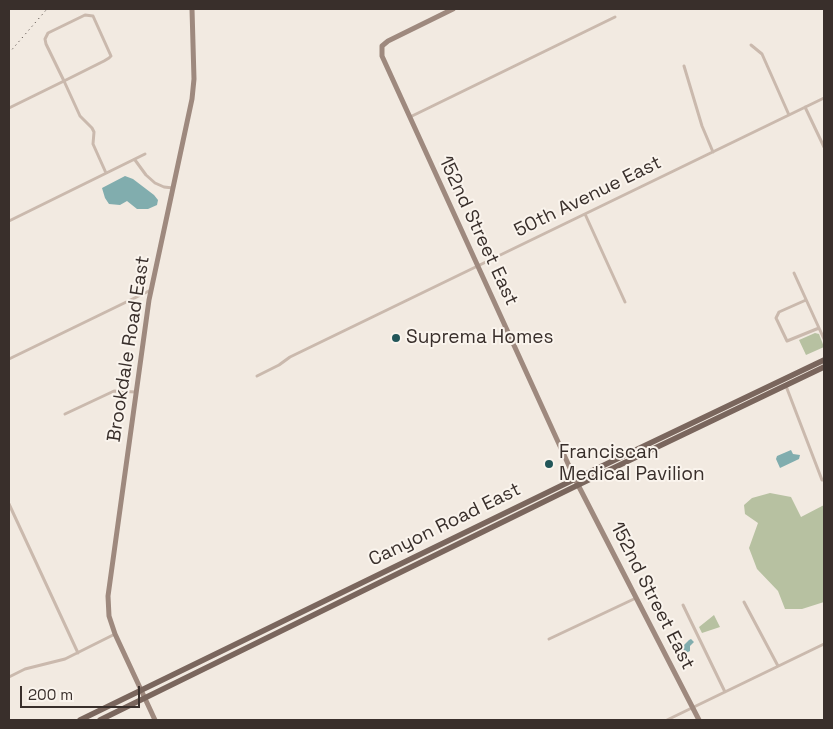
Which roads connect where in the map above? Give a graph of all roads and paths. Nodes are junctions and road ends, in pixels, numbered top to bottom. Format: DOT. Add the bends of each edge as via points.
graph roads {
  1 [pos="192,9"];
  2 [pos="453,9"];
  3 [pos="615,17"];
  4 [pos="751,45"];
  5 [pos="684,66"];
  6 [pos="64,81"];
  7 [pos="824,98"];
  8 [pos="805,107"];
  9 [pos="9,108"];
  10 [pos="789,115"];
  11 [pos="410,117"];
  12 [pos="824,147"];
  13 [pos="713,152"];
  14 [pos="145,154"];
  15 [pos="135,160"];
  16 [pos="106,173"];
  17 [pos="173,188"];
  18 [pos="584,214"];
  19 [pos="9,221"];
  20 [pos="477,265"];
  21 [pos="794,273"];
  22 [pos="151,290"];
  23 [pos="806,300"];
  24 [pos="625,302"];
  25 [pos="819,328"];
  26 [pos="824,339"];
  27 [pos="9,359"];
  28 [pos="824,360"];
  29 [pos="824,367"];
  30 [pos="257,376"];
  31 [pos="774,383"];
  32 [pos="786,386"];
  33 [pos="136,392"];
  34 [pos="752,402"];
  35 [pos="65,414"];
  36 [pos="575,479"];
  37 [pos="823,480"];
  38 [pos="578,485"];
  39 [pos="9,504"];
  40 [pos="636,598"];
  41 [pos="744,602"];
  42 [pos="683,605"];
  43 [pos="115,634"];
  44 [pos="550,639"];
  45 [pos="824,644"];
  46 [pos="78,653"];
  47 [pos="778,666"];
  48 [pos="9,677"];
  49 [pos="140,690"];
  50 [pos="725,692"];
  51 [pos="144,698"];
  52 [pos="693,708"];
  53 [pos="80,720"];
  54 [pos="100,720"];
  55 [pos="155,720"];
  56 [pos="667,720"];
  57 [pos="699,720"];
  1 -- 17 [label="street, Brookdale Road East" via="192,99"];
  2 -- 11 [label="street, 152nd Street East" via="388,41 381,48"];
  3 -- 11 [label="street"];
  4 -- 10 [label="street" via="762,54"];
  5 -- 13 [label="street"];
  6 -- 6 [label="street" via="46,44 46,36 85,16 93,16 111,56"];
  6 -- 9 [label="street"];
  6 -- 16 [label="street" via="80,116 94,132 93,144"];
  7 -- 8 [label="street, 50th Avenue East"];
  8 -- 10 [label="street, 50th Avenue East"];
  8 -- 12 [label="street"];
  10 -- 13 [label="street, 50th Avenue East"];
  11 -- 20 [label="street, 152nd Street East"];
  13 -- 18 [label="street, 50th Avenue East"];
  14 -- 15 [label="street"];
  15 -- 16 [label="street"];
  15 -- 17 [label="street" via="155,183"];
  16 -- 19 [label="street"];
  17 -- 22 [label="street, Brookdale Road East"];
  18 -- 20 [label="street, 50th Avenue East"];
  18 -- 24 [label="street"];
  20 -- 30 [label="street, 50th Avenue East"];
  20 -- 36 [label="street, 152nd Street East"];
  21 -- 23 [label="street"];
  22 -- 27 [label="street"];
  22 -- 33 [label="street, Brookdale Road East"];
  23 -- 25 [label="street"];
  23 -- 25 [label="street" via="779,312 776,318 787,341"];
  25 -- 26 [label="street"];
  28 -- 31 [label="main road, Canyon Road East"];
  29 -- 32 [label="main road, Canyon Road East"];
  31 -- 34 [label="main road"];
  31 -- 36 [label="main road, Canyon Road East"];
  32 -- 34 [label="main road, Canyon Road East"];
  32 -- 37 [label="street"];
  33 -- 35 [label="street" via="114,391"];
  33 -- 43 [label="street, Brookdale Road East" via="108,596"];
  34 -- 38 [label="main road, Canyon Road East"];
  36 -- 38 [label="street, 152nd Street East"];
  36 -- 49 [label="main road, Canyon Road East"];
  38 -- 40 [label="street, 152nd Street East"];
  38 -- 51 [label="main road, Canyon Road East"];
  39 -- 46 [label="street"];
  40 -- 44 [label="street"];
  40 -- 52 [label="street, 152nd Street East"];
  41 -- 47 [label="street"];
  42 -- 50 [label="street"];
  43 -- 46 [label="street"];
  43 -- 49 [label="street, Brookdale Road East"];
  45 -- 47 [label="street"];
  46 -- 48 [label="street"];
  47 -- 50 [label="street"];
  49 -- 51 [label="street, Brookdale Road East"];
  49 -- 53 [label="main road, Canyon Road East"];
  50 -- 52 [label="street"];
  51 -- 54 [label="main road, Canyon Road East"];
  51 -- 55 [label="street, Brookdale Road East"];
  52 -- 56 [label="street"];
  52 -- 57 [label="street, 152nd Street East"];
}
